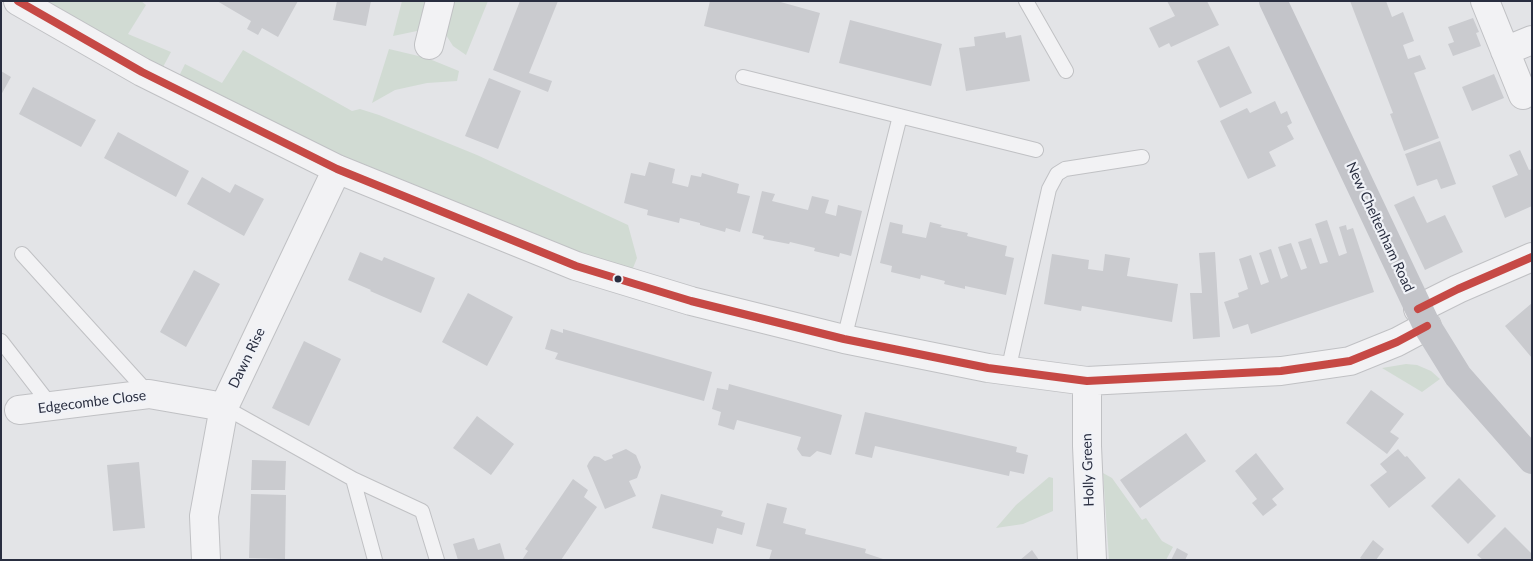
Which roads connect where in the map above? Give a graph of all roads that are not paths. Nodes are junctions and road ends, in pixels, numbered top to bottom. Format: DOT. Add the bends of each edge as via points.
graph roads {
  1 [pos="18,1"];
  2 [pos="440,1"];
  3 [pos="1026,1"];
  4 [pos="1273,1"];
  5 [pos="1485,1"];
  6 [pos="1532,40"];
  7 [pos="429,45"];
  8 [pos="1505,51"];
  9 [pos="1066,71"];
  10 [pos="743,77"];
  11 [pos="1523,95"];
  12 [pos="900,116"];
  13 [pos="1036,150"];
  14 [pos="1142,157"];
  15 [pos="337,169"];
  16 [pos="22,254"];
  17 [pos="1532,257"];
  18 [pos="1423,317"];
  19 [pos="844,339"];
  20 [pos="1,341"];
  21 [pos="1008,371"];
  22 [pos="1087,381"];
  23 [pos="149,394"];
  24 [pos="52,406"];
  25 [pos="224,407"];
  26 [pos="19,410"];
  27 [pos="1532,460"];
  28 [pos="354,479"];
  29 [pos="206,560"];
  30 [pos="375,560"];
  31 [pos="437,560"];
  32 [pos="1092,560"];
  1 -- 15 [label="street" via="142,72"];
  2 -- 7 [label="street"];
  3 -- 9 [label="lane"];
  4 -- 18 [label="street, New Cheltenham Road"];
  5 -- 8 [label="street"];
  6 -- 8 [label="street"];
  8 -- 11 [label="street"];
  10 -- 12 [label="lane"];
  12 -- 13 [label="lane"];
  12 -- 19 [label="lane"];
  14 -- 21 [label="lane" via="1057,174 1050,189"];
  15 -- 19 [label="street" via="576,266 691,301"];
  15 -- 25 [label="street, Dawn Rise"];
  16 -- 23 [label="lane"];
  17 -- 18 [label="street" via="1458,289"];
  18 -- 22 [label="street" via="1397,342 1350,361 1281,372"];
  18 -- 27 [label="street, New Cheltenham Road" via="1458,376"];
  19 -- 21 [label="street"];
  20 -- 24 [label="lane"];
  21 -- 22 [label="street"];
  22 -- 32 [label="street, Holly Green"];
  23 -- 24 [label="street, Edgecombe Close"];
  23 -- 25 [label="street, Edgecombe Close"];
  24 -- 26 [label="street, Edgecombe Close"];
  25 -- 28 [label="lane"];
  25 -- 29 [label="street, Dawn Rise" via="204,516"];
  28 -- 30 [label="lane"];
  28 -- 31 [label="lane" via="422,511"];
}
